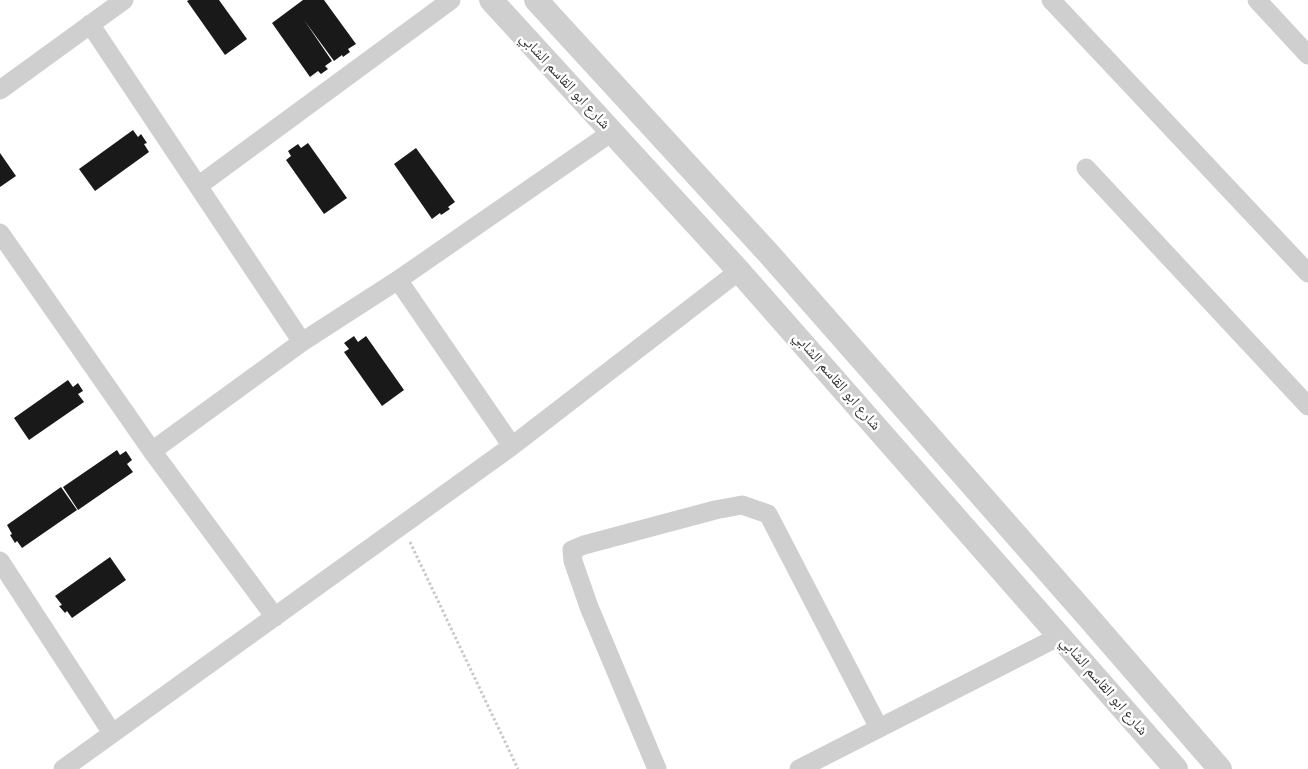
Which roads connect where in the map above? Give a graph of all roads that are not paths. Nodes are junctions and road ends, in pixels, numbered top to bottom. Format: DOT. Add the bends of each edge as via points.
graph roads {
  1 [pos="124,0"];
  2 [pos="451,0"];
  3 [pos="491,0"];
  4 [pos="536,0"];
  5 [pos="1051,0"];
  6 [pos="1257,0"];
  7 [pos="90,24"];
  8 [pos="1308,55"];
  9 [pos="0,90"];
  10 [pos="612,132"];
  11 [pos="1086,168"];
  12 [pos="198,186"];
  13 [pos="0,233"];
  14 [pos="739,271"];
  15 [pos="1308,274"];
  16 [pos="398,280"];
  17 [pos="302,342"];
  18 [pos="1308,406"];
  19 [pos="512,446"];
  20 [pos="152,451"];
  21 [pos="946,455"];
  22 [pos="921,477"];
  23 [pos="0,562"];
  24 [pos="275,617"];
  25 [pos="1060,636"];
  26 [pos="879,728"];
  27 [pos="112,733"];
  28 [pos="63,769"];
  29 [pos="657,769"];
  30 [pos="799,769"];
  31 [pos="1176,769"];
  32 [pos="1220,769"];
  1 -- 7 [label="street"];
  2 -- 12 [label="street"];
  3 -- 10 [label="street, شارع ابو القاسم الشابي"];
  4 -- 21 [label="street" via="770,255"];
  5 -- 15 [label="street"];
  6 -- 8 [label="street"];
  7 -- 9 [label="street"];
  7 -- 12 [label="street"];
  10 -- 14 [label="street, شارع ابو القاسم الشابي"];
  10 -- 16 [label="street"];
  11 -- 18 [label="street"];
  12 -- 17 [label="street"];
  13 -- 20 [label="street"];
  14 -- 19 [label="street"];
  14 -- 22 [label="street, شارع ابو القاسم الشابي"];
  16 -- 17 [label="street"];
  16 -- 19 [label="street"];
  17 -- 20 [label="street"];
  19 -- 24 [label="street"];
  20 -- 24 [label="street"];
  21 -- 22 [label="street"];
  21 -- 32 [label="street"];
  22 -- 25 [label="street, شارع ابو القاسم الشابي"];
  23 -- 27 [label="street"];
  24 -- 27 [label="street"];
  25 -- 26 [label="street"];
  25 -- 31 [label="street, شارع ابو القاسم الشابي"];
  26 -- 29 [label="street" via="768,514 742,505 572,550 589,606"];
  26 -- 30 [label="street"];
  27 -- 28 [label="street"];
}
